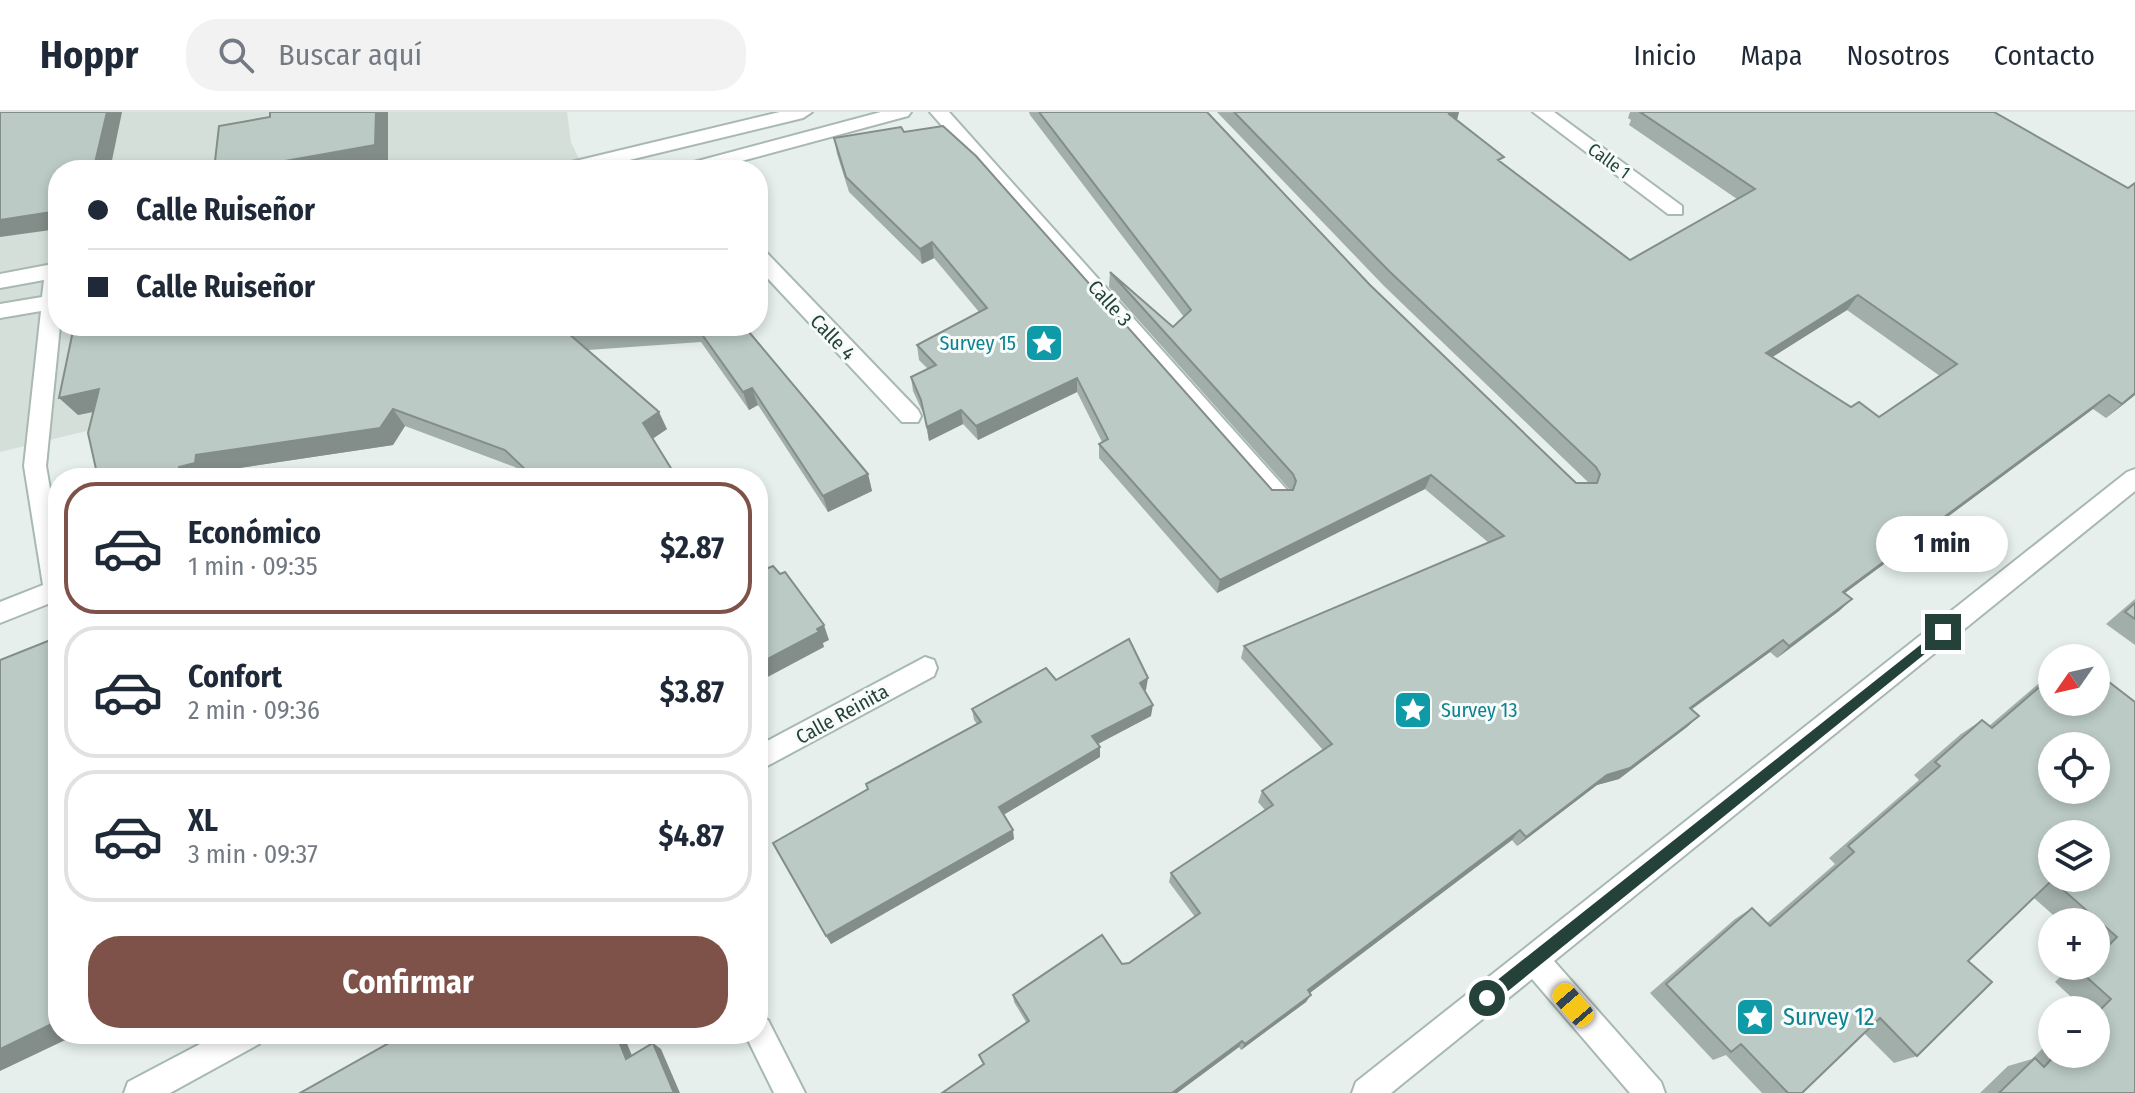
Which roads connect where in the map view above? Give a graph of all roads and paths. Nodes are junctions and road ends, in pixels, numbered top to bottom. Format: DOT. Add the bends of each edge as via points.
graph roads {
  1 [pos="803,112"];
  2 [pos="902,112"];
  3 [pos="939,112"];
  4 [pos="1542,112"];
  5 [pos="604,160"];
  6 [pos="723,160"];
  7 [pos="1675,210"];
  8 [pos="768,267"];
  9 [pos="48,272"];
  10 [pos="0,281"];
  11 [pos="48,302"];
  12 [pos="0,311"];
  13 [pos="50,336"];
  14 [pos="910,416"];
  15 [pos="2135,478"];
  16 [pos="1279,496"];
  17 [pos="48,540"];
  18 [pos="48,594"];
  19 [pos="0,613"];
  20 [pos="925,668"];
  21 [pos="768,754"];
  22 [pos="1534,960"];
  23 [pos="230,1044"];
  24 [pos="765,1044"];
  25 [pos="139,1093"];
  26 [pos="790,1093"];
  27 [pos="1367,1093"];
  28 [pos="1650,1093"];
  1 -- 5 [label="street"];
  2 -- 6 [label="street"];
  3 -- 16 [label="street, Calle 3"];
  4 -- 7 [label="street, Calle 1"];
  8 -- 14 [label="street, Calle 4"];
  9 -- 10 [label="street"];
  11 -- 12 [label="street"];
  13 -- 17 [label="street" via="35,466"];
  15 -- 22 [label="street"];
  18 -- 19 [label="street"];
  20 -- 21 [label="street, Calle Reinita"];
  22 -- 27 [label="street"];
  22 -- 28 [label="street"];
  23 -- 25 [label="street"];
  24 -- 26 [label="street"];
}
